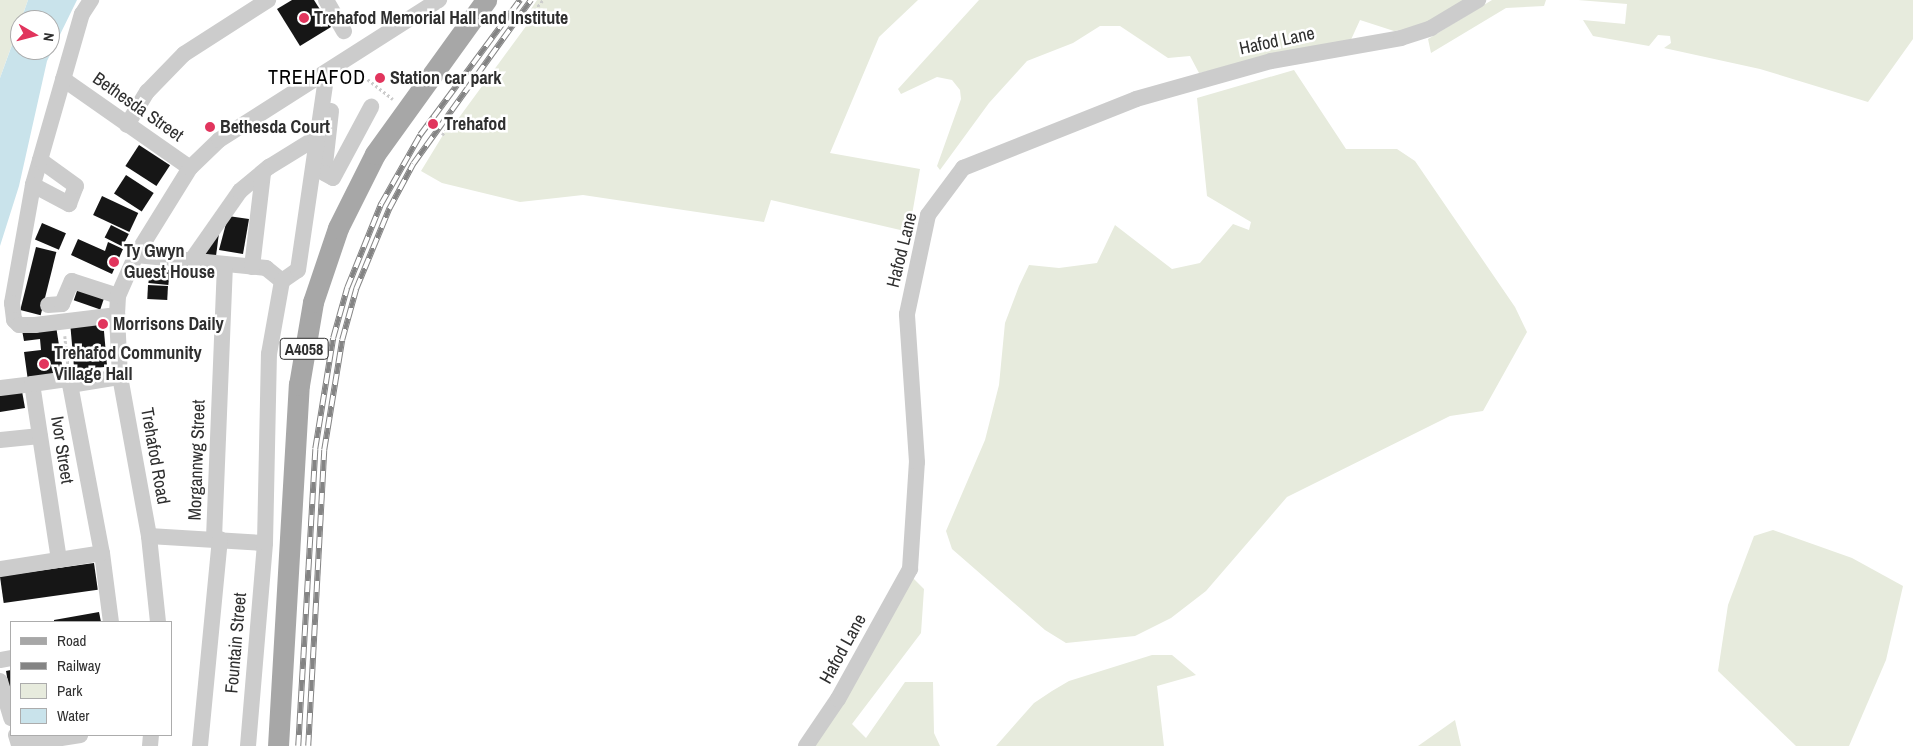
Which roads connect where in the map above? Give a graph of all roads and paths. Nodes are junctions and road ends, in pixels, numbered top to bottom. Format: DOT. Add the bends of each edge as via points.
graph roads {
  1 [pos="91,0"];
  2 [pos="268,0"];
  3 [pos="326,0"];
  4 [pos="439,0"];
  5 [pos="486,0"];
  6 [pos="543,0"];
  7 [pos="1478,0"];
  8 [pos="526,22"];
  9 [pos="344,31"];
  10 [pos="336,67"];
  11 [pos="63,79"];
  12 [pos="396,101"];
  13 [pos="371,107"];
  14 [pos="456,118"];
  15 [pos="127,125"];
  16 [pos="442,135"];
  17 [pos="316,138"];
  18 [pos="41,154"];
  19 [pos="190,168"];
  20 [pos="263,173"];
  21 [pos="32,184"];
  22 [pos="136,255"];
  23 [pos="191,260"];
  24 [pos="226,264"];
  25 [pos="252,267"];
  26 [pos="282,280"];
  27 [pos="118,296"];
  28 [pos="48,305"];
  29 [pos="117,315"];
  30 [pos="64,322"];
  31 [pos="120,377"];
  32 [pos="70,382"];
  33 [pos="32,384"];
  34 [pos="0,388"];
  35 [pos="40,436"];
  36 [pos="0,440"];
  37 [pos="149,536"];
  38 [pos="217,538"];
  39 [pos="265,543"];
  40 [pos="102,553"];
  41 [pos="59,560"];
  42 [pos="0,570"];
  43 [pos="111,621"];
  44 [pos="158,621"];
  45 [pos="0,681"];
  46 [pos="10,715"];
  47 [pos="16,736"];
  48 [pos="72,739"];
  49 [pos="200,746"];
  50 [pos="248,746"];
  51 [pos="278,746"];
  52 [pos="806,746"];
  1 -- 11 [label="street" via="82,14"];
  2 -- 15 [label="street" via="184,54 147,92"];
  3 -- 9 [label="street"];
  4 -- 10 [label="street, Trehafod Road"];
  5 -- 51 [label="main road, A4058" via="375,154 338,228 313,302 299,385"];
  6 -- 8 [label="path"];
  7 -- 52 [label="street, Hafod Lane" via="1431,28 1401,38 1271,61 1136,99 963,168 928,215 906,314 917,462 910,569 838,699"];
  10 -- 12 [label="path"];
  10 -- 13 [label="street" via="324,173 333,178"];
  10 -- 17 [label="street"];
  10 -- 19 [label="street, Trehafod Road" via="254,115 219,140"];
  11 -- 15 [label="street, Bethesda Street"];
  11 -- 18 [label="street"];
  14 -- 16 [label="path"];
  15 -- 19 [label="street, Bethesda Street"];
  17 -- 20 [label="street"];
  17 -- 26 [label="street" via="298,270"];
  18 -- 21 [label="street"];
  18 -- 21 [label="street" via="77,189 66,205"];
  19 -- 22 [label="street, Trehafod Road"];
  20 -- 23 [label="street" via="240,190"];
  20 -- 25 [label="street"];
  21 -- 30 [label="street" via="12,303 14,320 19,325"];
  22 -- 23 [label="street"];
  22 -- 27 [label="street, Trehafod Road"];
  23 -- 24 [label="street"];
  24 -- 25 [label="street"];
  24 -- 38 [label="street, Morgannwg Street"];
  25 -- 26 [label="street" via="266,268"];
  26 -- 39 [label="street, Fountain Street" via="269,354"];
  27 -- 28 [label="street" via="72,281 62,304"];
  27 -- 29 [label="street, Trehafod Road"];
  29 -- 30 [label="street"];
  29 -- 31 [label="street, Trehafod Road"];
  30 -- 32 [label="path"];
  31 -- 32 [label="street"];
  31 -- 37 [label="street, Trehafod Road"];
  32 -- 33 [label="street"];
  32 -- 40 [label="street"];
  33 -- 34 [label="street"];
  33 -- 35 [label="street, Ivor Street"];
  35 -- 36 [label="street"];
  35 -- 41 [label="street, Ivor Street"];
  37 -- 38 [label="street"];
  37 -- 44 [label="street, Trehafod Road"];
  38 -- 39 [label="street"];
  38 -- 49 [label="street, Morgannwg Street"];
  39 -- 50 [label="street, Fountain Street"];
  40 -- 41 [label="street"];
  40 -- 43 [label="street"];
  41 -- 42 [label="street"];
  45 -- 46 [label="street"];
  47 -- 48 [label="street" via="19,745"];
}
